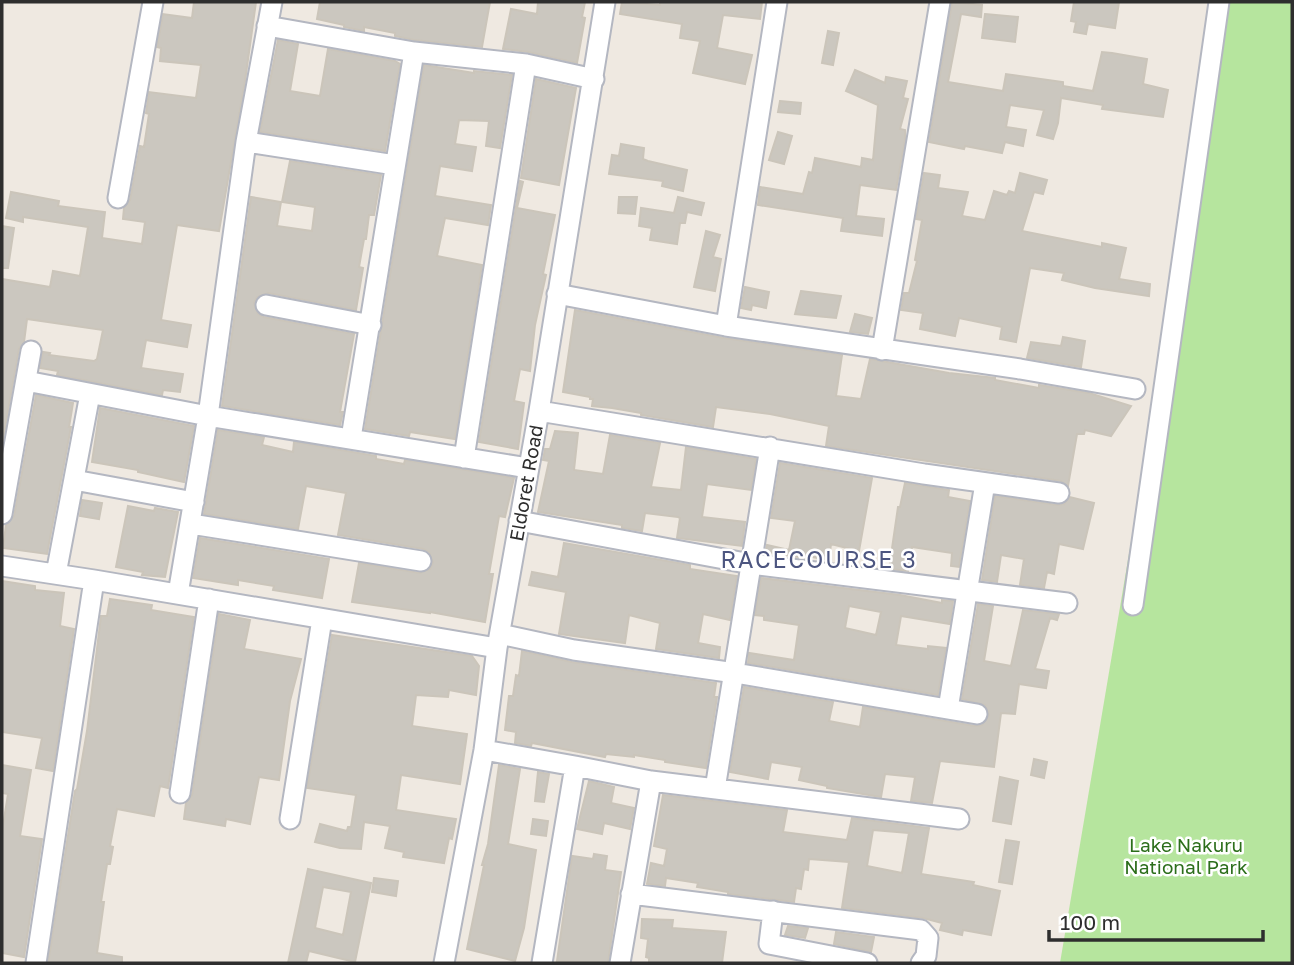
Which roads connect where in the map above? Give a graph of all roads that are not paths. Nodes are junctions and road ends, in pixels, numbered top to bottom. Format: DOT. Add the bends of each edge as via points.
graph roads {
  1 [pos="153,2"];
  2 [pos="272,2"];
  3 [pos="605,2"];
  4 [pos="777,2"];
  5 [pos="940,2"];
  6 [pos="1219,2"];
  7 [pos="267,26"];
  8 [pos="414,52"];
  9 [pos="526,64"];
  10 [pos="594,79"];
  11 [pos="246,142"];
  12 [pos="395,165"];
  13 [pos="118,198"];
  14 [pos="557,294"];
  15 [pos="266,305"];
  16 [pos="371,325"];
  17 [pos="726,326"];
  18 [pos="882,350"];
  19 [pos="31,351"];
  20 [pos="26,381"];
  21 [pos="1135,389"];
  22 [pos="90,394"];
  23 [pos="539,411"];
  24 [pos="208,416"];
  25 [pos="351,438"];
  26 [pos="770,447"];
  27 [pos="464,458"];
  28 [pos="528,468"];
  29 [pos="74,480"];
  30 [pos="985,483"];
  31 [pos="1059,493"];
  32 [pos="194,502"];
  33 [pos="2,514"];
  34 [pos="519,521"];
  35 [pos="191,524"];
  36 [pos="421,561"];
  37 [pos="751,564"];
  38 [pos="2,566"];
  39 [pos="56,574"];
  40 [pos="94,580"];
  41 [pos="968,591"];
  42 [pos="178,594"];
  43 [pos="209,598"];
  44 [pos="1068,603"];
  45 [pos="1133,605"];
  46 [pos="322,619"];
  47 [pos="498,641"];
  48 [pos="734,673"];
  49 [pos="948,709"];
  50 [pos="977,714"];
  51 [pos="484,750"];
  52 [pos="575,766"];
  53 [pos="651,781"];
  54 [pos="716,789"];
  55 [pos="180,793"];
  56 [pos="290,819"];
  57 [pos="959,819"];
  58 [pos="631,894"];
  59 [pos="773,911"];
  60 [pos="36,963"];
  61 [pos="444,963"];
  62 [pos="542,963"];
  63 [pos="620,963"];
  64 [pos="867,963"];
  65 [pos="921,963"];
  1 -- 13 [label="street"];
  2 -- 7 [label="street"];
  3 -- 10 [label="street, Eldoret Road"];
  4 -- 17 [label="street"];
  5 -- 18 [label="street"];
  6 -- 45 [label="street"];
  7 -- 8 [label="street"];
  7 -- 11 [label="street"];
  8 -- 9 [label="street"];
  8 -- 12 [label="street"];
  9 -- 10 [label="street"];
  9 -- 27 [label="street"];
  10 -- 14 [label="street, Eldoret Road"];
  11 -- 12 [label="street"];
  11 -- 24 [label="street"];
  12 -- 16 [label="street"];
  14 -- 17 [label="street"];
  14 -- 23 [label="street, Eldoret Road"];
  15 -- 16 [label="street"];
  16 -- 25 [label="street"];
  17 -- 18 [label="street"];
  18 -- 21 [label="street"];
  19 -- 20 [label="street"];
  20 -- 22 [label="street"];
  20 -- 33 [label="street"];
  22 -- 24 [label="street"];
  22 -- 29 [label="street"];
  23 -- 26 [label="street"];
  23 -- 28 [label="street, Eldoret Road"];
  24 -- 25 [label="street"];
  24 -- 32 [label="street"];
  25 -- 27 [label="street"];
  26 -- 30 [label="street"];
  26 -- 37 [label="street"];
  27 -- 28 [label="street"];
  28 -- 34 [label="street, Eldoret Road"];
  29 -- 32 [label="street"];
  29 -- 39 [label="street"];
  30 -- 31 [label="street"];
  30 -- 41 [label="street"];
  32 -- 35 [label="street"];
  34 -- 37 [label="street"];
  34 -- 47 [label="street, Eldoret Road"];
  35 -- 36 [label="street"];
  35 -- 42 [label="street"];
  37 -- 41 [label="street"];
  37 -- 48 [label="street"];
  38 -- 39 [label="street"];
  39 -- 40 [label="street"];
  40 -- 42 [label="street"];
  40 -- 60 [label="street"];
  41 -- 44 [label="street"];
  41 -- 49 [label="street"];
  42 -- 43 [label="street"];
  43 -- 46 [label="street"];
  43 -- 55 [label="street"];
  46 -- 47 [label="street"];
  46 -- 56 [label="street"];
  47 -- 48 [label="street"];
  47 -- 51 [label="street, Eldoret Road"];
  48 -- 49 [label="street"];
  48 -- 54 [label="street"];
  49 -- 50 [label="street"];
  51 -- 52 [label="street"];
  51 -- 61 [label="street, Eldoret Road"];
  52 -- 53 [label="street"];
  52 -- 62 [label="street"];
  53 -- 54 [label="street"];
  53 -- 58 [label="street"];
  54 -- 57 [label="street"];
  58 -- 59 [label="street"];
  58 -- 63 [label="street"];
  59 -- 64 [label="street" via="769,944"];
  59 -- 65 [label="street" via="920,930 928,938"];
}
